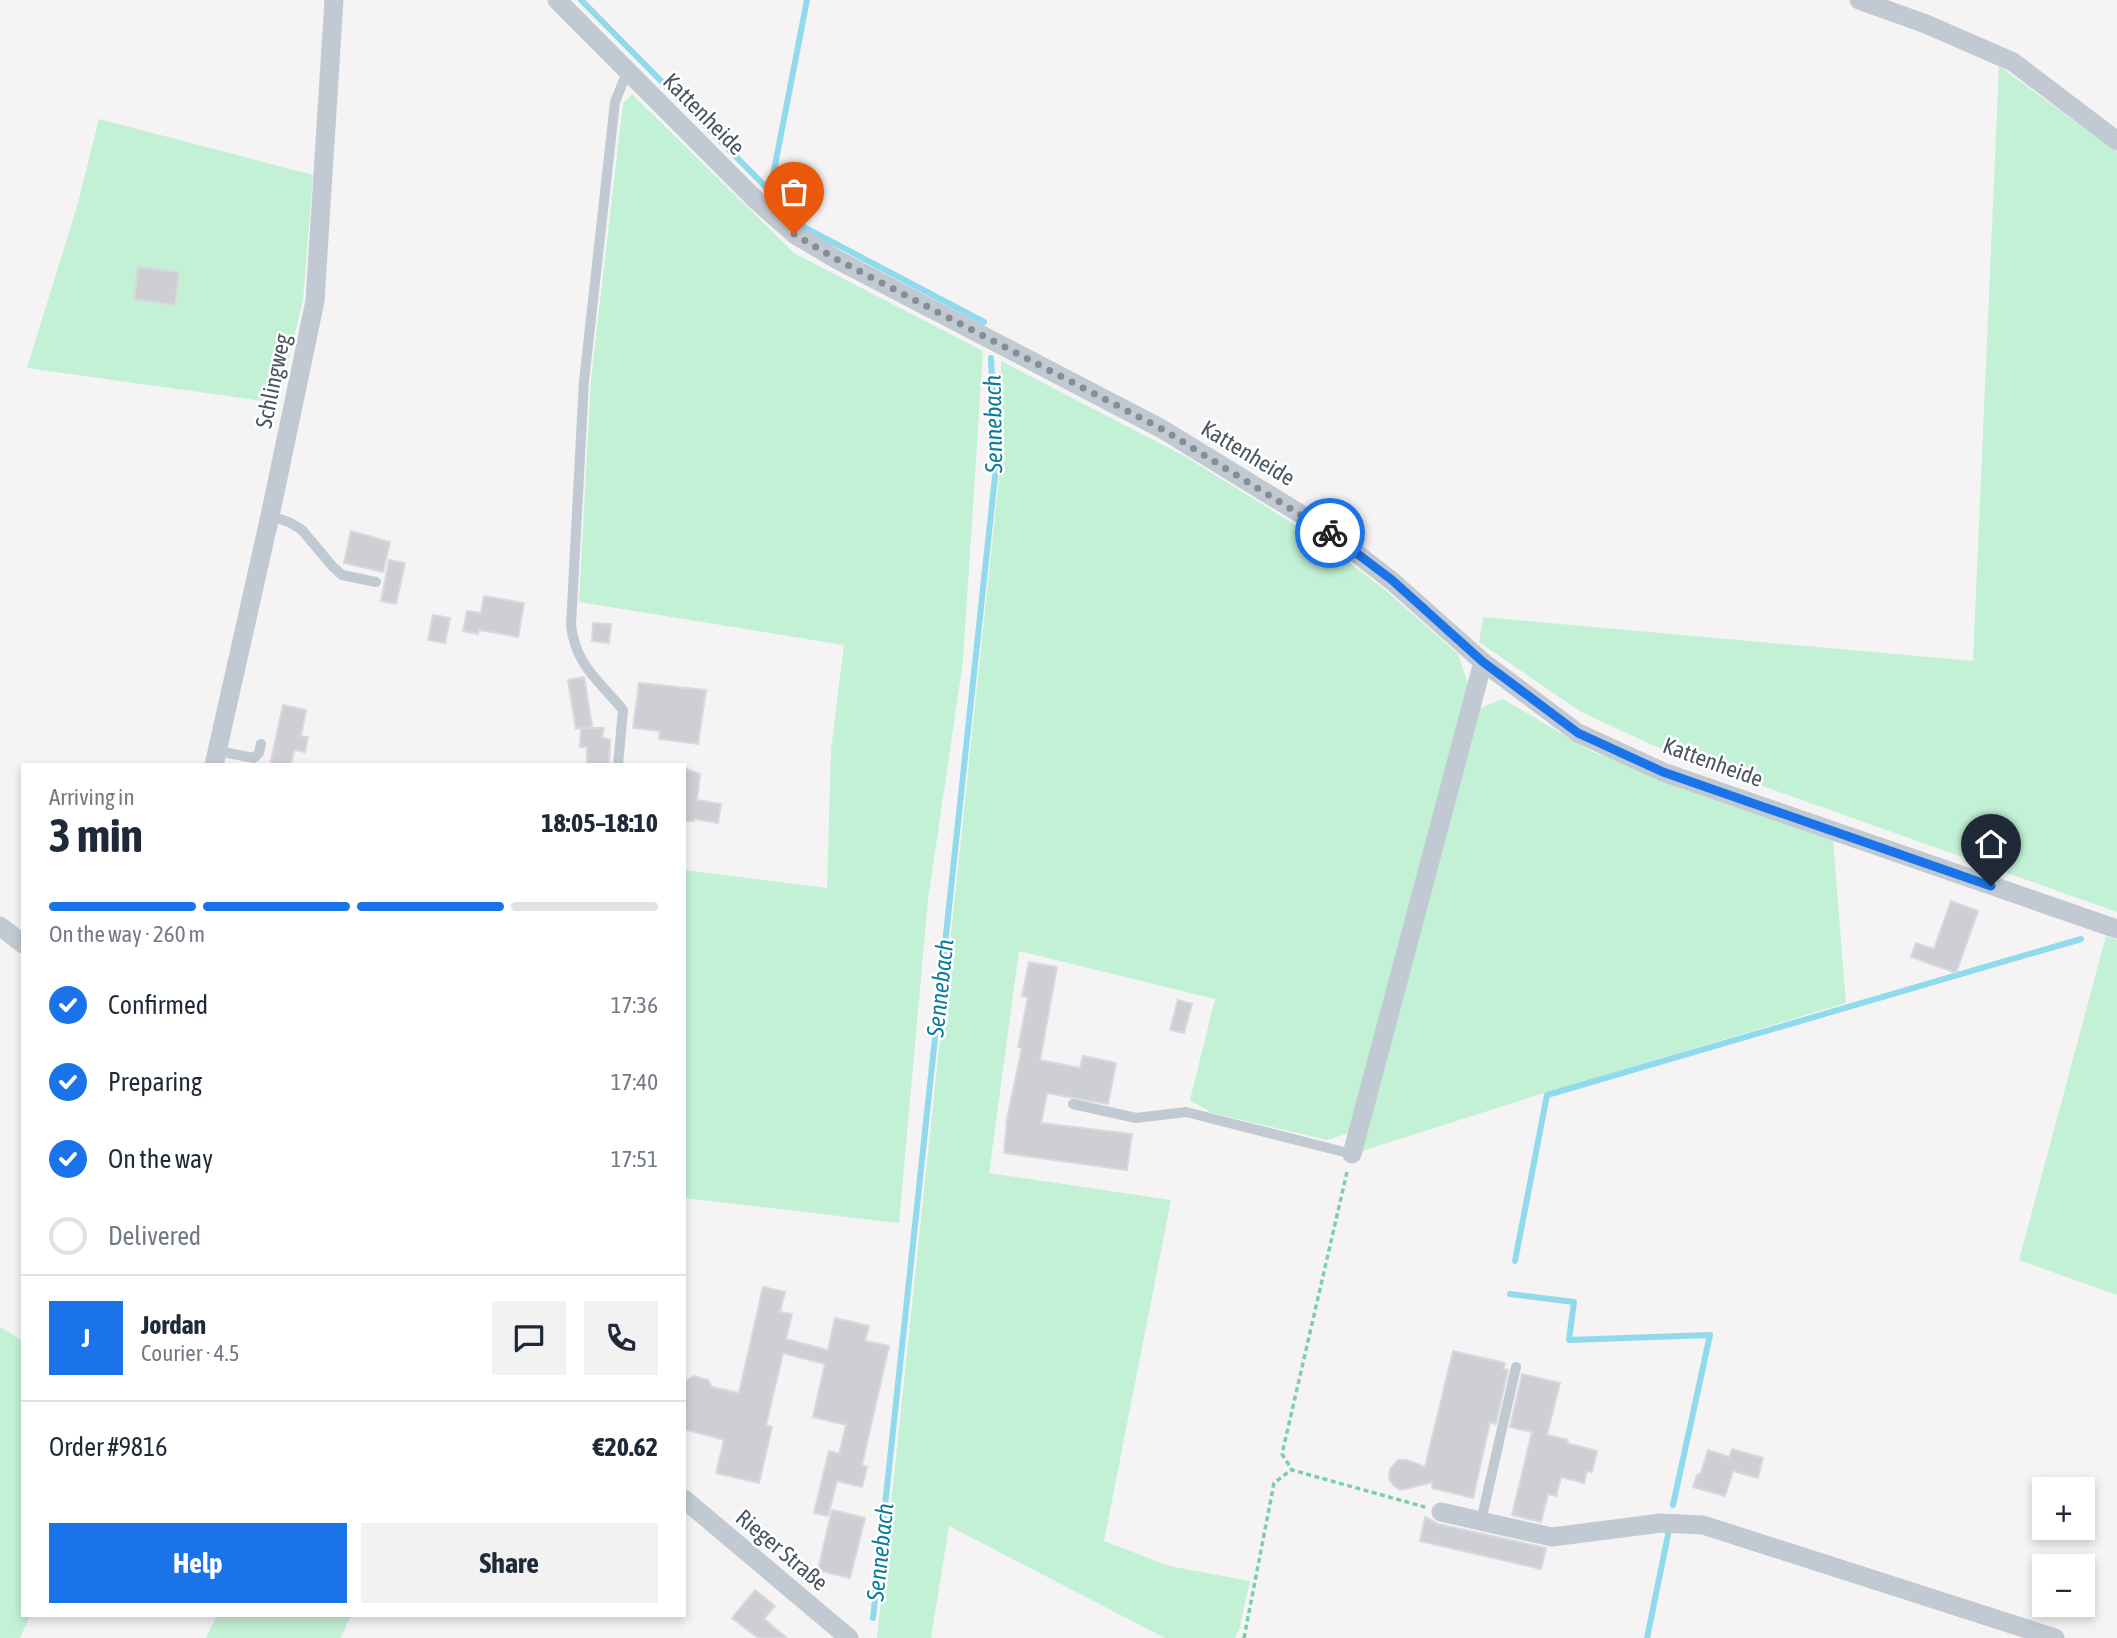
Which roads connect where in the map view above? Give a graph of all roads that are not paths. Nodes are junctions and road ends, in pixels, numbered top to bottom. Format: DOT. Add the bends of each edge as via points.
graph roads {
  1 [pos="334,0"];
  2 [pos="556,0"];
  3 [pos="1859,0"];
  4 [pos="627,72"];
  5 [pos="2117,141"];
  6 [pos="270,516"];
  7 [pos="376,582"];
  8 [pos="1483,662"];
  9 [pos="261,744"];
  10 [pos="216,758"];
  11 [pos="618,763"];
  12 [pos="0,926"];
  13 [pos="2117,929"];
  14 [pos="21,942"];
  15 [pos="1073,1104"];
  16 [pos="1352,1154"];
  17 [pos="1516,1367"];
  18 [pos="686,1501"];
  19 [pos="1441,1512"];
  20 [pos="1481,1521"];
  21 [pos="844,1636"];
  22 [pos="2056,1638"];
  1 -- 6 [label="street, Schlingweg" via="315,301"];
  2 -- 4 [label="street, Kattenheide"];
  3 -- 5 [label="street" via="2013,62"];
  4 -- 8 [label="street, Kattenheide" via="794,234 1162,429 1325,529 1392,580"];
  4 -- 11 [label="lane" via="615,102 584,381 571,625 578,657 623,710"];
  6 -- 7 [label="lane" via="302,530 342,575"];
  6 -- 10 [label="street, Schlingweg"];
  8 -- 13 [label="street, Kattenheide" via="1578,733 1663,772"];
  8 -- 16 [label="street"];
  9 -- 10 [label="lane" via="254,758"];
  12 -- 14 [label="street"];
  15 -- 16 [label="lane" via="1136,1118 1186,1112"];
  17 -- 20 [label="lane"];
  18 -- 21 [label="street, Rieger Straße"];
  19 -- 20 [label="street"];
  20 -- 22 [label="street" via="1552,1537 1661,1523 1703,1525"];
}
